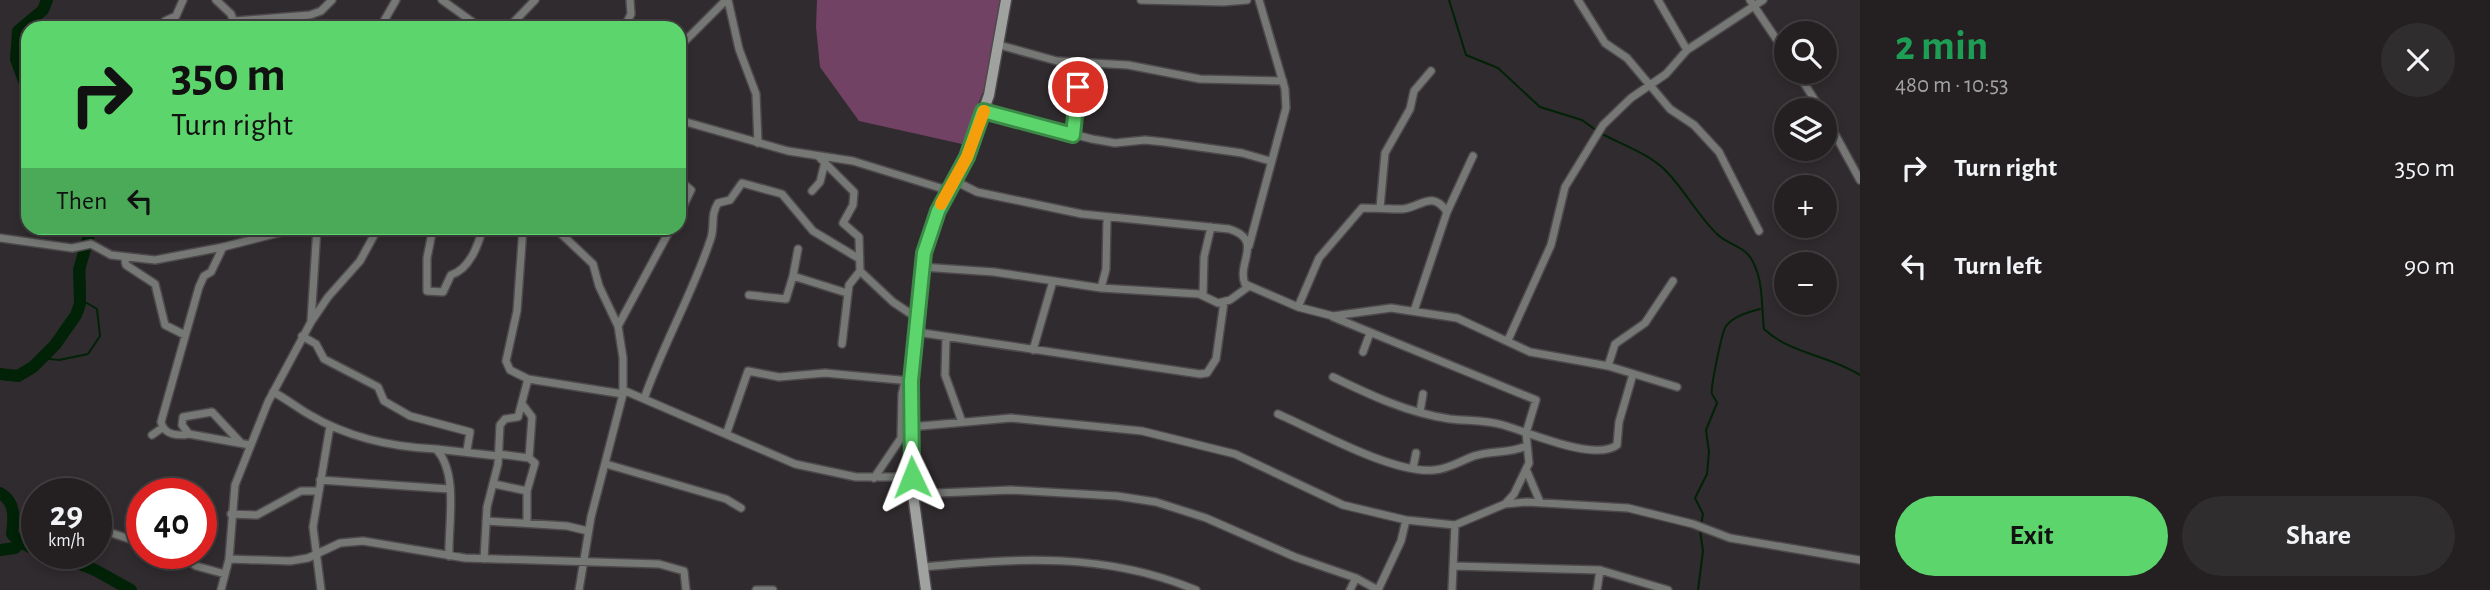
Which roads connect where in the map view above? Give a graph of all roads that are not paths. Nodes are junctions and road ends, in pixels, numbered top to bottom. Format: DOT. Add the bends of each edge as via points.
graph roads {
  1 [pos="183,0"];
  2 [pos="216,0"];
  3 [pos="332,0"];
  4 [pos="397,0"];
  5 [pos="442,0"];
  6 [pos="535,0"];
  7 [pos="630,0"];
  8 [pos="727,0"];
  9 [pos="1006,0"];
  10 [pos="1141,0"];
  11 [pos="1247,0"];
  12 [pos="1259,0"];
  13 [pos="1578,0"];
  14 [pos="1658,0"];
  15 [pos="1763,0"];
  16 [pos="1752,3"];
  17 [pos="165,21"];
  18 [pos="232,21"];
  19 [pos="265,21"];
  20 [pos="384,21"];
  21 [pos="471,21"];
  22 [pos="515,21"];
  23 [pos="628,21"];
  24 [pos="1774,36"];
  25 [pos="686,40"];
  26 [pos="999,45"];
  27 [pos="1687,50"];
  28 [pos="1081,63"];
  29 [pos="1431,71"];
  30 [pos="1283,81"];
  31 [pos="1651,85"];
  32 [pos="983,111"];
  33 [pos="686,122"];
  34 [pos="1073,135"];
  35 [pos="1837,138"];
  36 [pos="758,143"];
  37 [pos="818,156"];
  38 [pos="1473,156"];
  39 [pos="1270,161"];
  40 [pos="825,162"];
  41 [pos="953,180"];
  42 [pos="1860,180"];
  43 [pos="686,186"];
  44 [pos="947,190"];
  45 [pos="812,191"];
  46 [pos="686,200"];
  47 [pos="1380,208"];
  48 [pos="1447,212"];
  49 [pos="1107,218"];
  50 [pos="1211,227"];
  51 [pos="1759,231"];
  52 [pos="270,235"];
  53 [pos="317,235"];
  54 [pos="374,235"];
  55 [pos="432,235"];
  56 [pos="480,235"];
  57 [pos="522,235"];
  58 [pos="562,235"];
  59 [pos="667,235"];
  60 [pos="0,238"];
  61 [pos="223,247"];
  62 [pos="798,249"];
  63 [pos="1248,251"];
  64 [pos="124,257"];
  65 [pos="858,258"];
  66 [pos="922,267"];
  67 [pos="860,271"];
  68 [pos="793,276"];
  69 [pos="1053,281"];
  70 [pos="1673,281"];
  71 [pos="1248,287"];
  72 [pos="1101,288"];
  73 [pos="848,293"];
  74 [pos="750,295"];
  75 [pos="1203,295"];
  76 [pos="1224,302"];
  77 [pos="1298,307"];
  78 [pos="1414,311"];
  79 [pos="1332,316"];
  80 [pos="917,318"];
  81 [pos="311,322"];
  82 [pos="618,326"];
  83 [pos="916,332"];
  84 [pos="1370,333"];
  85 [pos="185,335"];
  86 [pos="302,335"];
  87 [pos="946,338"];
  88 [pos="1508,340"];
  89 [pos="842,344"];
  90 [pos="1033,350"];
  91 [pos="1363,352"];
  92 [pos="1608,366"];
  93 [pos="1633,374"];
  94 [pos="1334,377"];
  95 [pos="528,379"];
  96 [pos="908,381"];
  97 [pos="1677,387"];
  98 [pos="623,392"];
  99 [pos="273,393"];
  100 [pos="1423,394"];
  101 [pos="644,399"];
  102 [pos="523,405"];
  103 [pos="1420,412"];
  104 [pos="1278,414"];
  105 [pos="962,422"];
  106 [pos="330,426"];
  107 [pos="162,428"];
  108 [pos="910,428"];
  109 [pos="727,432"];
  110 [pos="1526,433"];
  111 [pos="189,434"];
  112 [pos="152,435"];
  113 [pos="241,443"];
  114 [pos="250,445"];
  115 [pos="1526,446"];
  116 [pos="436,449"];
  117 [pos="467,450"];
  118 [pos="1416,453"];
  119 [pos="498,455"];
  120 [pos="529,458"];
  121 [pos="606,464"];
  122 [pos="1413,468"];
  123 [pos="1526,469"];
  124 [pos="912,477"];
  125 [pos="874,478"];
  126 [pos="320,480"];
  127 [pos="494,484"];
  128 [pos="449,489"];
  129 [pos="319,491"];
  130 [pos="527,491"];
  131 [pos="913,494"];
  132 [pos="1540,502"];
  133 [pos="1505,504"];
  134 [pos="741,508"];
  135 [pos="231,514"];
  136 [pos="1406,520"];
  137 [pos="486,521"];
  138 [pos="527,523"];
  139 [pos="1455,525"];
  140 [pos="588,531"];
  141 [pos="314,555"];
  142 [pos="449,556"];
  143 [pos="229,559"];
  144 [pos="484,559"];
  145 [pos="1860,560"];
  146 [pos="583,562"];
  147 [pos="1454,566"];
  148 [pos="923,567"];
  149 [pos="207,569"];
  150 [pos="1600,570"];
  151 [pos="225,574"];
  152 [pos="1356,578"];
  153 [pos="221,590"];
  154 [pos="321,590"];
  155 [pos="579,590"];
  156 [pos="687,590"];
  157 [pos="756,590"];
  158 [pos="773,590"];
  159 [pos="926,590"];
  160 [pos="1196,590"];
  161 [pos="1350,590"];
  162 [pos="1378,590"];
  163 [pos="1451,590"];
  164 [pos="1597,590"];
  165 [pos="1668,590"];
  1 -- 17 [label="street" via="176,16"];
  2 -- 18 [label="street"];
  3 -- 19 [label="street" via="310,15"];
  4 -- 20 [label="street"];
  5 -- 21 [label="street"];
  6 -- 22 [label="street"];
  7 -- 23 [label="street"];
  8 -- 25 [label="street"];
  8 -- 36 [label="street" via="756,94"];
  9 -- 26 [label="street"];
  10 -- 11 [label="street"];
  12 -- 30 [label="street"];
  13 -- 31 [label="street" via="1605,43 1627,58"];
  14 -- 27 [label="street"];
  15 -- 16 [label="street"];
  16 -- 24 [label="street"];
  16 -- 27 [label="street"];
  26 -- 28 [label="street"];
  26 -- 32 [label="street"];
  27 -- 31 [label="street"];
  28 -- 30 [label="street" via="1164,70 1200,79"];
  28 -- 34 [label="street"];
  29 -- 47 [label="street" via="1414,91 1410,109 1385,153"];
  30 -- 39 [label="street" via="1286,108"];
  31 -- 51 [label="street" via="1670,109 1694,125 1719,152"];
  31 -- 88 [label="street" via="1609,118 1568,182 1551,245"];
  32 -- 34 [label="street"];
  32 -- 41 [label="street" via="967,157"];
  33 -- 36 [label="street"];
  34 -- 39 [label="street" via="1115,143 1164,142"];
  35 -- 42 [label="street"];
  36 -- 37 [label="street"];
  37 -- 40 [label="street"];
  37 -- 44 [label="street" via="853,161"];
  38 -- 48 [label="street"];
  39 -- 63 [label="street"];
  40 -- 45 [label="street" via="820,182"];
  40 -- 65 [label="street" via="854,192 843,223 859,237"];
  41 -- 44 [label="street"];
  41 -- 49 [label="street" via="977,192"];
  43 -- 46 [label="street" via="691,190"];
  44 -- 66 [label="street" via="930,230"];
  47 -- 48 [label="street" via="1405,209 1423,200 1437,202"];
  47 -- 77 [label="street" via="1362,208 1352,218 1319,258"];
  48 -- 78 [label="street"];
  49 -- 50 [label="street"];
  49 -- 72 [label="street"];
  50 -- 63 [label="street" via="1244,236"];
  50 -- 75 [label="street"];
  52 -- 61 [label="street"];
  53 -- 81 [label="street"];
  54 -- 81 [label="street" via="360,261"];
  55 -- 56 [label="street" via="427,291 432,293 443,292 451,275 471,257"];
  57 -- 95 [label="street" via="517,311 506,361 510,370"];
  58 -- 82 [label="street" via="593,264"];
  59 -- 82 [label="street"];
  60 -- 64 [label="street" via="72,247 91,244"];
  61 -- 64 [label="street" via="155,260"];
  61 -- 85 [label="street" via="199,287"];
  62 -- 68 [label="street"];
  63 -- 71 [label="street" via="1243,278"];
  64 -- 85 [label="street" via="125,265 155,284 165,325"];
  65 -- 67 [label="street"];
  65 -- 101 [label="street" via="813,231 782,194 742,183 730,200 718,203 713,211 711,237"];
  66 -- 69 [label="street"];
  66 -- 80 [label="street"];
  67 -- 73 [label="street"];
  67 -- 80 [label="street"];
  68 -- 73 [label="street"];
  68 -- 74 [label="street" via="786,299"];
  69 -- 72 [label="street"];
  69 -- 90 [label="street"];
  70 -- 92 [label="street" via="1645,323 1615,344"];
  71 -- 76 [label="street"];
  71 -- 77 [label="street"];
  72 -- 75 [label="street"];
  73 -- 89 [label="street"];
  75 -- 76 [label="street"];
  76 -- 90 [label="street" via="1216,359 1208,373"];
  77 -- 79 [label="street"];
  78 -- 79 [label="street" via="1371,309"];
  78 -- 88 [label="street" via="1471,322"];
  79 -- 84 [label="street"];
  80 -- 83 [label="street"];
  81 -- 86 [label="street"];
  82 -- 98 [label="street"];
  83 -- 87 [label="street"];
  83 -- 96 [label="street"];
  84 -- 91 [label="street"];
  84 -- 110 [label="street" via="1532,397 1537,404"];
  85 -- 107 [label="street"];
  86 -- 99 [label="street"];
  86 -- 117 [label="street" via="316,344 324,359 378,387 384,401 410,416 470,432"];
  87 -- 90 [label="street"];
  87 -- 105 [label="street" via="945,375"];
  88 -- 92 [label="street" via="1530,352"];
  92 -- 93 [label="street"];
  93 -- 97 [label="street"];
  93 -- 110 [label="street" via="1614,448 1584,449"];
  94 -- 103 [label="street" via="1380,400"];
  95 -- 98 [label="street"];
  95 -- 102 [label="street"];
  96 -- 108 [label="street"];
  96 -- 109 [label="street" via="825,373 779,377 748,371"];
  96 -- 125 [label="street" via="902,394 901,438"];
  98 -- 101 [label="street"];
  98 -- 121 [label="street"];
  99 -- 106 [label="street"];
  99 -- 114 [label="street"];
  100 -- 103 [label="street"];
  101 -- 109 [label="street"];
  102 -- 119 [label="street" via="516,419 502,421"];
  102 -- 120 [label="street" via="533,423"];
  103 -- 110 [label="street" via="1490,422"];
  104 -- 122 [label="street" via="1385,461"];
  105 -- 108 [label="street"];
  105 -- 136 [label="street" via="1033,419 1185,440 1235,454 1343,505"];
  106 -- 116 [label="street" via="379,443"];
  106 -- 126 [label="street"];
  107 -- 111 [label="street" via="179,436"];
  107 -- 112 [label="street"];
  108 -- 124 [label="street"];
  109 -- 125 [label="street" via="795,464"];
  110 -- 115 [label="street"];
  111 -- 113 [label="street"];
  111 -- 113 [label="street" via="183,418 212,412"];
  113 -- 114 [label="street"];
  114 -- 135 [label="street" via="235,485"];
  115 -- 122 [label="street" via="1514,452 1474,456 1443,469"];
  115 -- 123 [label="street" via="1530,454"];
  116 -- 117 [label="street"];
  116 -- 128 [label="street" via="444,457"];
  117 -- 119 [label="street"];
  118 -- 122 [label="street"];
  119 -- 120 [label="street"];
  119 -- 127 [label="street"];
  120 -- 130 [label="street" via="535,463"];
  121 -- 134 [label="street" via="726,499"];
  121 -- 140 [label="street"];
  123 -- 132 [label="street"];
  123 -- 133 [label="street"];
  124 -- 125 [label="street"];
  124 -- 131 [label="street"];
  126 -- 128 [label="street"];
  126 -- 129 [label="street"];
  127 -- 130 [label="street"];
  127 -- 137 [label="street"];
  128 -- 142 [label="street"];
  129 -- 135 [label="street" via="301,491 257,515"];
  129 -- 141 [label="street"];
  130 -- 138 [label="street"];
  131 -- 148 [label="street"];
  131 -- 152 [label="street" via="1011,490 1140,499 1186,510"];
  132 -- 133 [label="street"];
  132 -- 145 [label="street" via="1628,508 1742,541"];
  133 -- 139 [label="street"];
  135 -- 143 [label="street"];
  136 -- 139 [label="street"];
  136 -- 162 [label="street"];
  137 -- 138 [label="street"];
  137 -- 144 [label="street"];
  138 -- 140 [label="street"];
  139 -- 147 [label="street"];
  140 -- 146 [label="street"];
  141 -- 142 [label="street" via="340,543 363,541"];
  141 -- 143 [label="street" via="290,561"];
  141 -- 154 [label="street"];
  142 -- 144 [label="street"];
  143 -- 151 [label="street"];
  144 -- 146 [label="street"];
  146 -- 155 [label="street"];
  146 -- 156 [label="street" via="680,568"];
  147 -- 150 [label="street"];
  147 -- 163 [label="street"];
  148 -- 159 [label="street"];
  148 -- 160 [label="street" via="1016,558 1068,560 1166,579"];
  149 -- 151 [label="street"];
  150 -- 164 [label="street"];
  150 -- 165 [label="street"];
  151 -- 153 [label="street"];
  152 -- 161 [label="street"];
  152 -- 162 [label="street"];
  157 -- 158 [label="street"];
}
